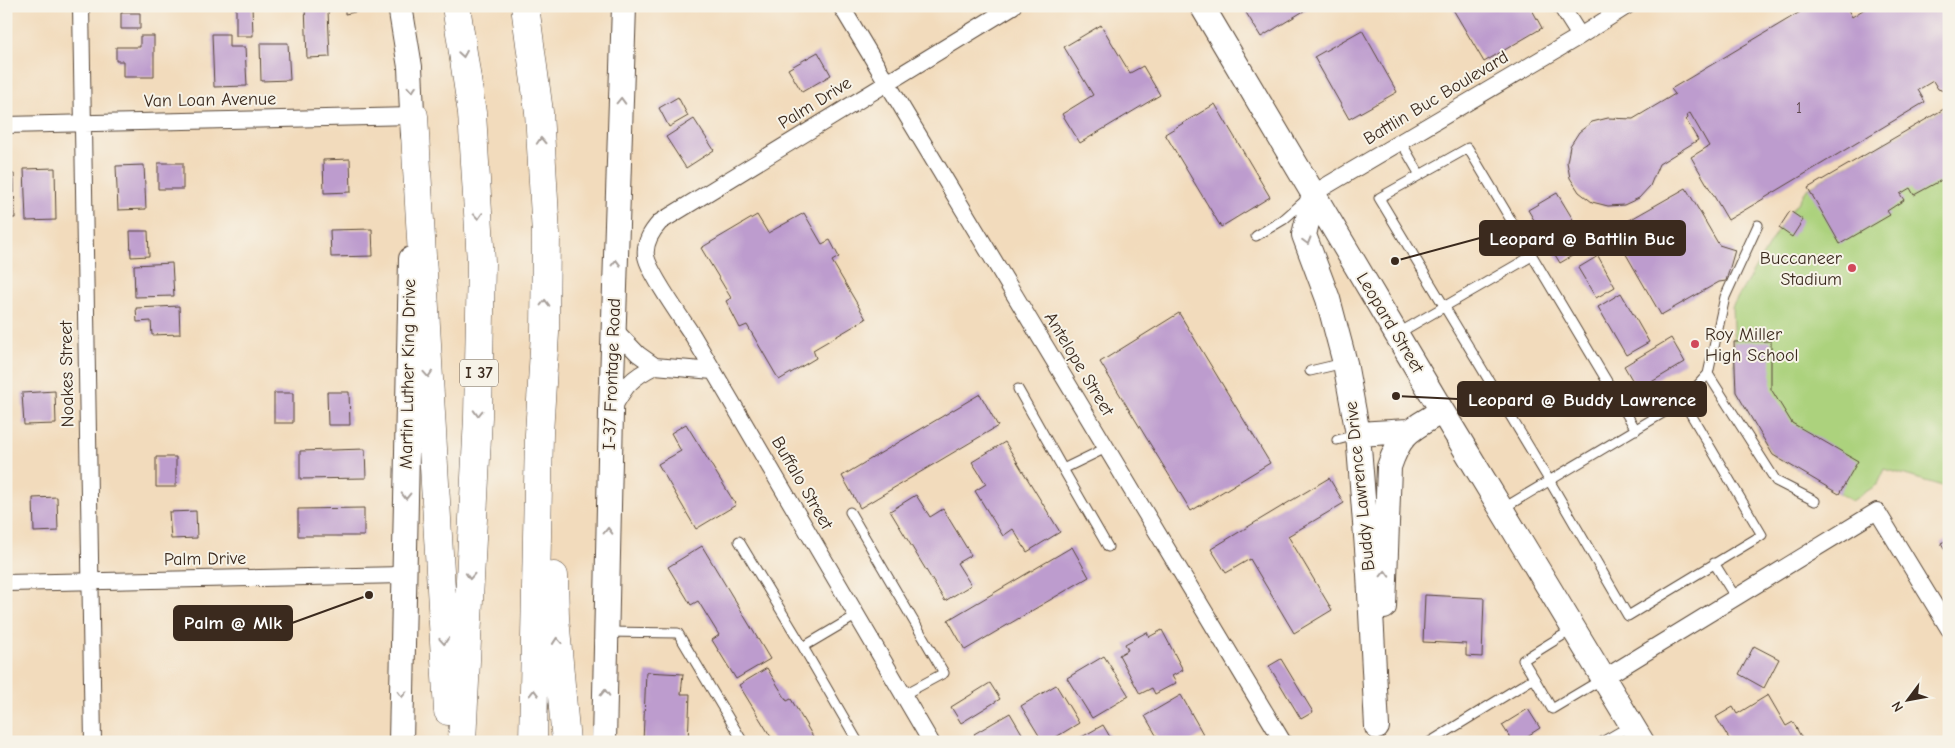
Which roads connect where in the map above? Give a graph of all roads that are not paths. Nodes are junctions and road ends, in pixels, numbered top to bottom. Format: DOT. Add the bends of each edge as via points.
graph roads {
  1 [pos="81,6"];
  2 [pos="400,6"];
  3 [pos="456,6"];
  4 [pos="525,6"];
  5 [pos="624,6"];
  6 [pos="841,6"];
  7 [pos="1013,6"];
  8 [pos="1202,6"];
  9 [pos="1561,6"];
  10 [pos="1627,6"];
  11 [pos="1580,36"];
  12 [pos="887,82"];
  13 [pos="414,116"];
  14 [pos="83,123"];
  15 [pos="6,124"];
  16 [pos="1401,142"];
  17 [pos="1420,175"];
  18 [pos="1314,193"];
  19 [pos="1758,225"];
  20 [pos="1256,236"];
  21 [pos="647,243"];
  22 [pos="1532,256"];
  23 [pos="1445,308"];
  24 [pos="614,329"];
  25 [pos="545,333"];
  26 [pos="1397,334"];
  27 [pos="1345,362"];
  28 [pos="655,366"];
  29 [pos="714,371"];
  30 [pos="1310,372"];
  31 [pos="1708,374"];
  32 [pos="1018,390"];
  33 [pos="1683,402"];
  34 [pos="1442,411"];
  35 [pos="611,412"];
  36 [pos="1636,430"];
  37 [pos="1408,431"];
  38 [pos="1351,440"];
  39 [pos="1106,448"];
  40 [pos="1389,468"];
  41 [pos="1063,469"];
  42 [pos="1549,480"];
  43 [pos="1815,501"];
  44 [pos="1502,509"];
  45 [pos="850,512"];
  46 [pos="739,541"];
  47 [pos="1108,547"];
  48 [pos="1714,563"];
  49 [pos="404,575"];
  50 [pos="91,582"];
  51 [pos="6,583"];
  52 [pos="1736,598"];
  53 [pos="857,615"];
  54 [pos="1574,628"];
  55 [pos="1949,629"];
  56 [pos="606,632"];
  57 [pos="803,647"];
  58 [pos="1534,678"];
  59 [pos="1604,678"];
  60 [pos="903,695"];
  61 [pos="1637,733"];
  62 [pos="1376,734"];
  63 [pos="93,742"];
  64 [pos="401,742"];
  65 [pos="449,742"];
  66 [pos="462,742"];
  67 [pos="533,742"];
  68 [pos="566,742"];
  69 [pos="604,742"];
  70 [pos="743,742"];
  71 [pos="858,742"];
  72 [pos="931,742"];
  73 [pos="1283,742"];
  74 [pos="1430,742"];
  75 [pos="1602,742"];
  1 -- 14 [label="street, Noakes Street"];
  2 -- 13 [label="main road, Martin Luther King Drive, one-way"];
  3 -- 66 [label="highway, I 37, one-way" via="472,113 481,262 478,417"];
  25 -- 4 [label="highway, one-way" via="546,236 539,112"];
  24 -- 5 [label="main road, I-37 Frontage Road, one-way"];
  6 -- 12 [label="street, Antelope Street"];
  7 -- 12 [label="street, Palm Drive"];
  8 -- 18 [label="main road, Leopard Street"];
  9 -- 11 [label="street"];
  10 -- 11 [label="street, Battlin Buc Boulevard"];
  11 -- 16 [label="street, Battlin Buc Boulevard"];
  12 -- 21 [label="street, Palm Drive" via="660,222"];
  12 -- 39 [label="street, Antelope Street"];
  13 -- 14 [label="street, Van Loan Avenue"];
  13 -- 49 [label="main road, Martin Luther King Drive, one-way"];
  13 -- 65 [label="highway, one-way"];
  14 -- 15 [label="street, Van Loan Avenue"];
  14 -- 50 [label="street, Noakes Street"];
  16 -- 17 [label="lane"];
  16 -- 18 [label="street, Battlin Buc Boulevard"];
  17 -- 22 [label="lane" via="1468,148"];
  17 -- 23 [label="lane" via="1379,198"];
  18 -- 20 [label="lane" via="1282,220"];
  18 -- 26 [label="main road, Leopard Street"];
  18 -- 27 [label="main road, Buddy Lawrence Drive, one-way" via="1304,235 1328,299"];
  19 -- 31 [label="lane" via="1726,297"];
  21 -- 29 [label="street, Buffalo Street" via="646,256 652,271"];
  22 -- 23 [label="lane"];
  22 -- 36 [label="lane"];
  23 -- 26 [label="lane"];
  23 -- 42 [label="lane"];
  24 -- 28 [label="street"];
  24 -- 35 [label="main road, I-37 Frontage Road"];
  67 -- 25 [label="highway, one-way" via="539,434"];
  68 -- 25 [label="highway, one-way" via="555,617"];
  26 -- 34 [label="main road, Leopard Street"];
  27 -- 30 [label="lane"];
  27 -- 38 [label="main road, Buddy Lawrence Drive"];
  28 -- 29 [label="street"];
  28 -- 35 [label="street" via="642,372 625,387"];
  29 -- 53 [label="street, Buffalo Street"];
  31 -- 33 [label="lane"];
  31 -- 43 [label="lane" via="1776,481"];
  32 -- 41 [label="lane"];
  33 -- 36 [label="lane"];
  33 -- 48 [label="lane" via="1762,535"];
  34 -- 37 [label="main road, Buddy Lawrence Drive"];
  34 -- 44 [label="main road, Leopard Street"];
  56 -- 35 [label="main road, I-37 Frontage Road, one-way"];
  36 -- 42 [label="lane"];
  37 -- 38 [label="main road"];
  37 -- 40 [label="main road, Buddy Lawrence Drive" via="1396,447"];
  38 -- 40 [label="main road"];
  38 -- 62 [label="main road, Buddy Lawrence Drive" via="1368,574"];
  39 -- 41 [label="lane"];
  39 -- 73 [label="street, Antelope Street"];
  62 -- 40 [label="main road, Buddy Lawrence Drive, one-way" via="1383,647"];
  41 -- 47 [label="lane"];
  42 -- 44 [label="lane"];
  42 -- 48 [label="lane" via="1628,616"];
  44 -- 54 [label="main road, Leopard Street"];
  45 -- 60 [label="lane" via="944,673"];
  46 -- 57 [label="lane"];
  48 -- 52 [label="lane"];
  49 -- 50 [label="street, Palm Drive"];
  49 -- 64 [label="main road, Martin Luther King Drive, one-way"];
  50 -- 51 [label="street, Palm Drive"];
  50 -- 63 [label="street, Noakes Street"];
  52 -- 55 [label="street" via="1877,511"];
  52 -- 59 [label="street"];
  53 -- 57 [label="lane"];
  53 -- 60 [label="street, Buffalo Street"];
  54 -- 58 [label="lane" via="1523,660"];
  54 -- 59 [label="main road, Leopard Street"];
  69 -- 56 [label="main road, I-37 Frontage Road, one-way"];
  56 -- 70 [label="lane" via="678,633"];
  57 -- 71 [label="lane"];
  58 -- 59 [label="lane" via="1552,709"];
  58 -- 74 [label="lane"];
  59 -- 61 [label="main road, Leopard Street"];
  60 -- 72 [label="street, Buffalo Street"];
  61 -- 75 [label="lane"];
}
